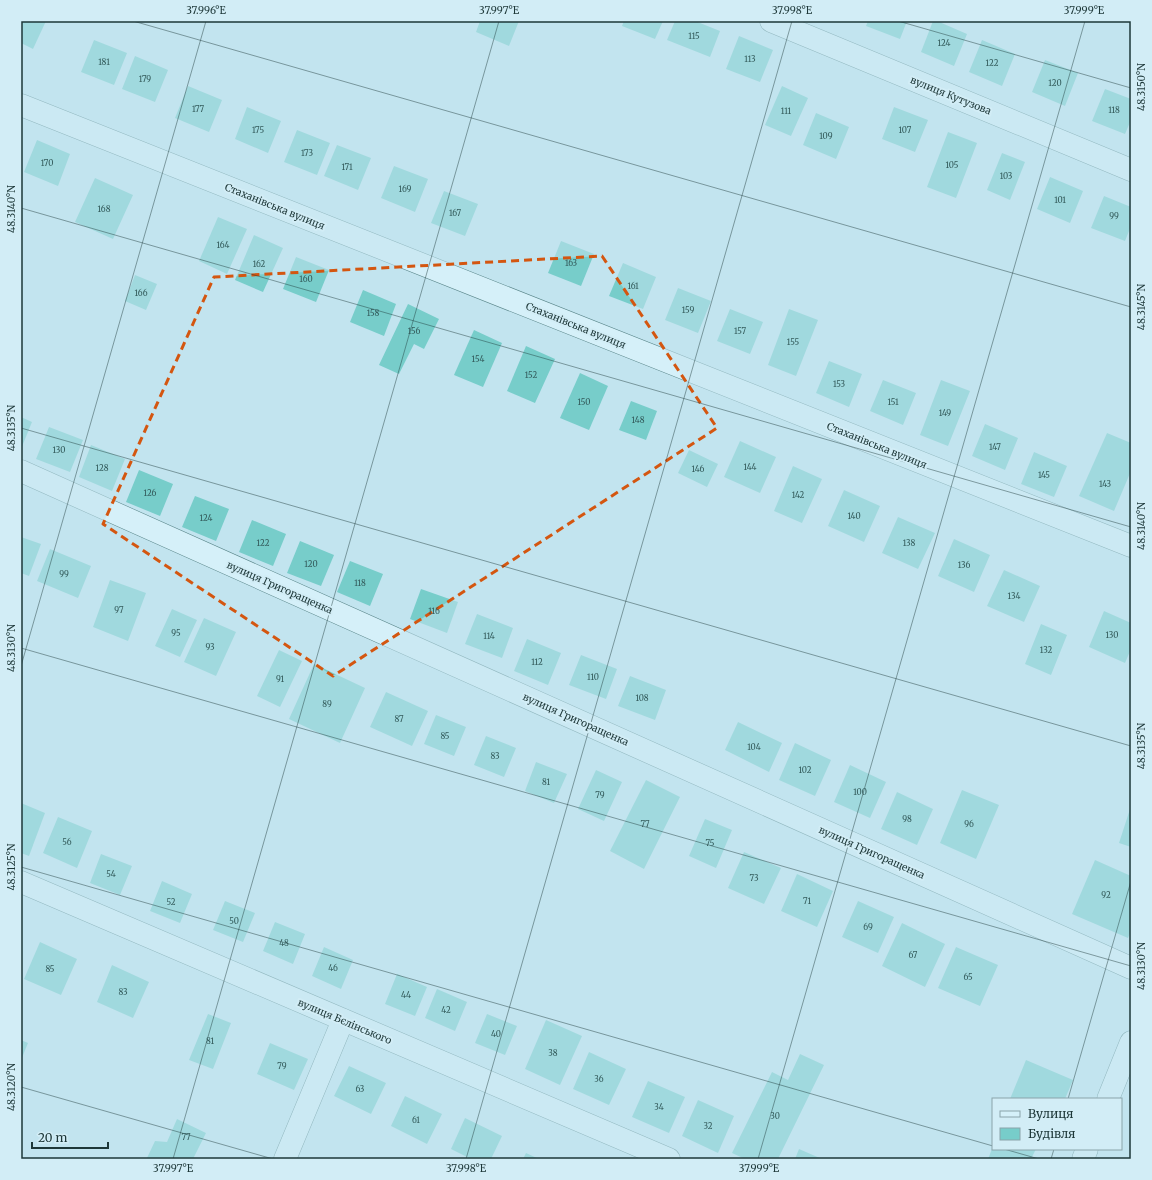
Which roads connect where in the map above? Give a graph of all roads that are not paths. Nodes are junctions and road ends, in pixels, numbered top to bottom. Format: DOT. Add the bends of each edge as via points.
graph roads {
  1 [pos="771,21"];
  2 [pos="21,105"];
  3 [pos="1131,170"];
  4 [pos="21,471"];
  5 [pos="1131,546"];
  6 [pos="21,882"];
  7 [pos="1131,968"];
  8 [pos="343,1020"];
  9 [pos="1131,1042"];
  10 [pos="1108,1098"];
  11 [pos="286,1159"];
  12 [pos="669,1159"];
  1 -- 3 [label="street, вулиця Кутузова"];
  2 -- 5 [label="street, Стаханівська вулиця"];
  4 -- 7 [label="street, вулиця Григоращенка"];
  6 -- 8 [label="street, вулиця Бєлінського"];
  8 -- 11 [label="street"];
  8 -- 12 [label="street, вулиця Бєлінського"];
  9 -- 10 [label="street"];
}
